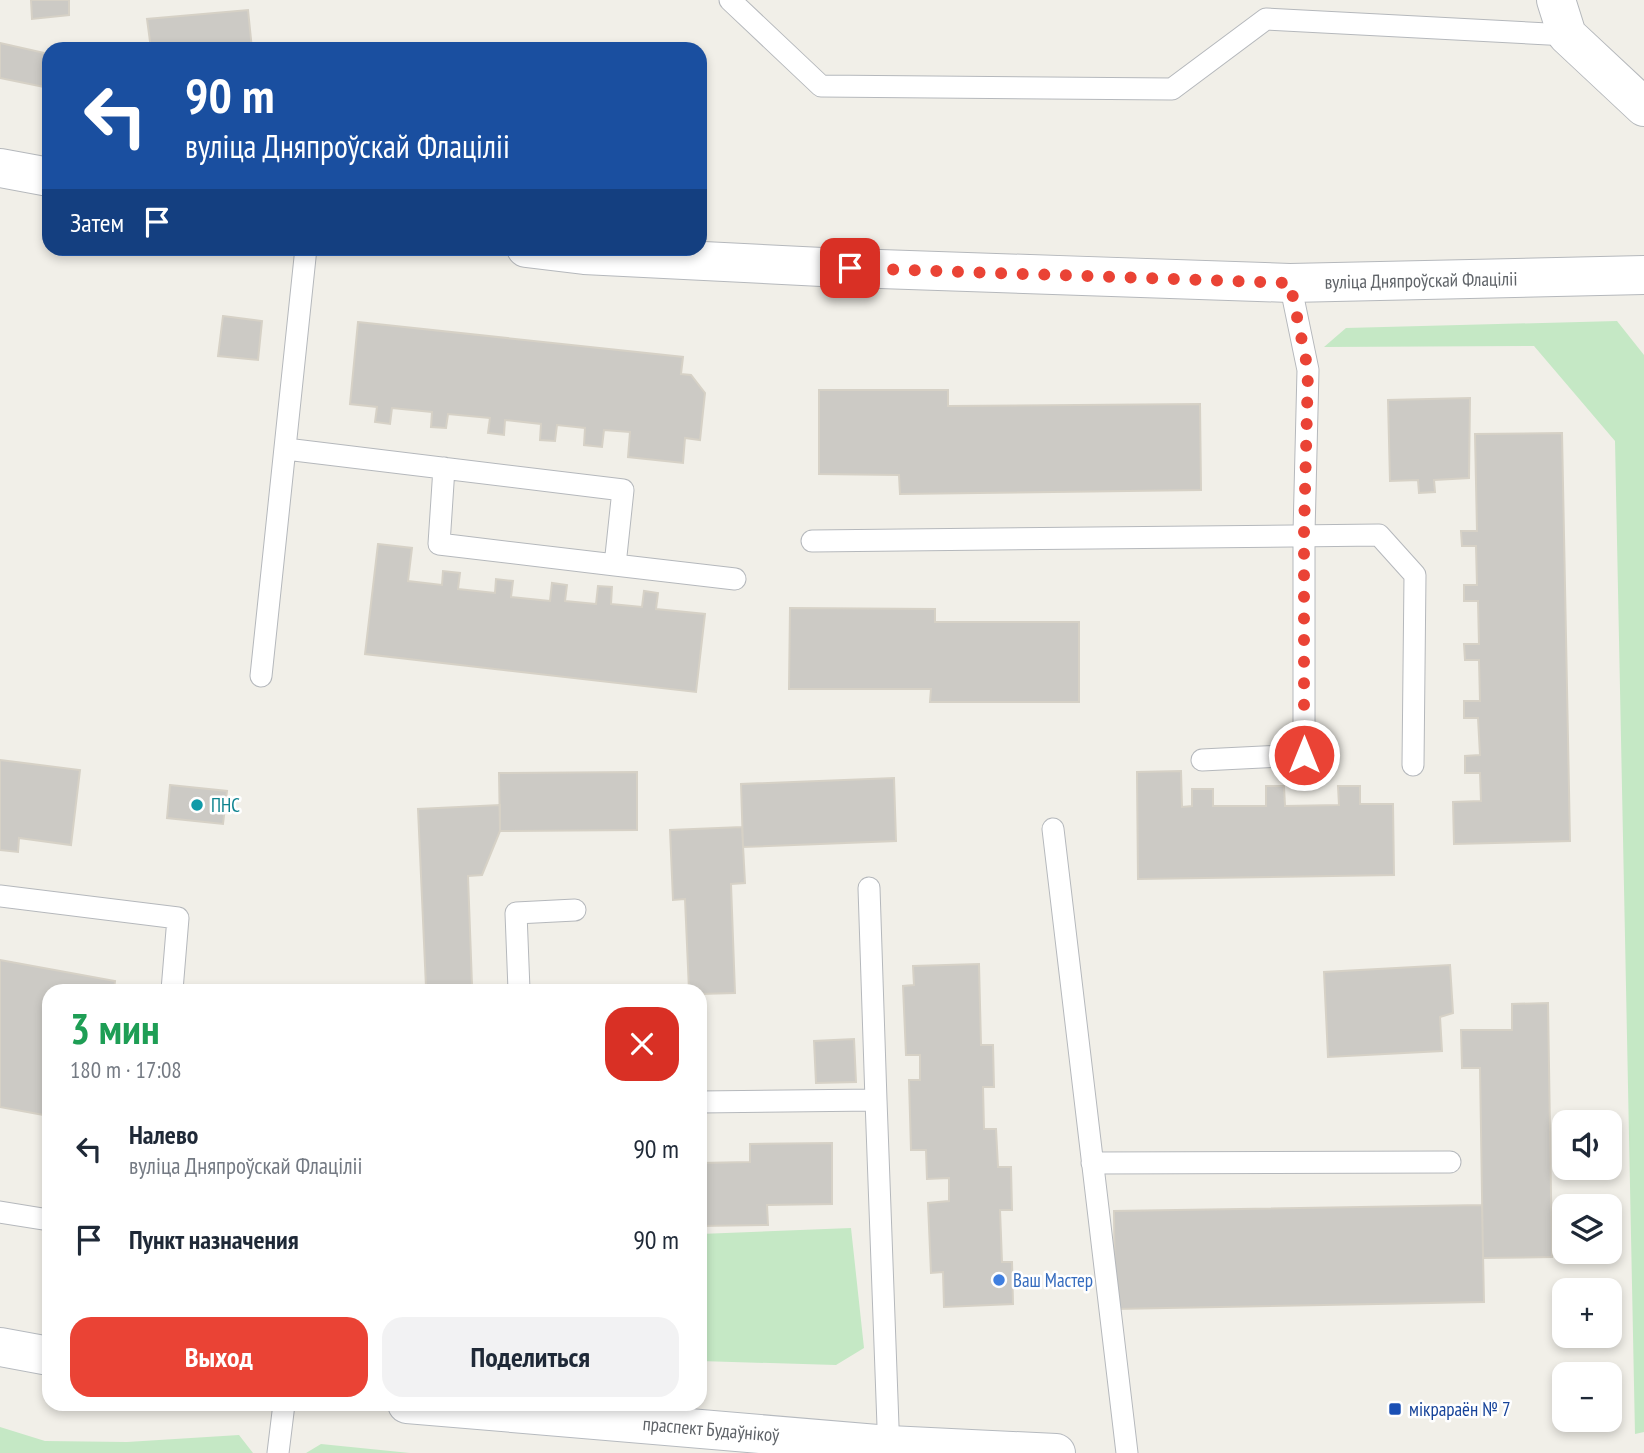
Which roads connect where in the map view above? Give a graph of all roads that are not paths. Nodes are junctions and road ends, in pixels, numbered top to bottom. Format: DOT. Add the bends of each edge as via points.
graph roads {
  1 [pos="730,0"];
  2 [pos="1561,17"];
  3 [pos="1644,107"];
  4 [pos="0,168"];
  5 [pos="42,176"];
  6 [pos="305,256"];
  7 [pos="604,256"];
  8 [pos="1644,275"];
  9 [pos="1290,283"];
  10 [pos="286,449"];
  11 [pos="444,468"];
  12 [pos="1304,533"];
  13 [pos="813,541"];
  14 [pos="615,565"];
  15 [pos="735,579"];
  16 [pos="261,676"];
  17 [pos="1202,760"];
  18 [pos="1413,765"];
  19 [pos="1053,829"];
  20 [pos="869,888"];
  21 [pos="0,895"];
  22 [pos="575,910"];
  23 [pos="172,984"];
  24 [pos="519,984"];
  25 [pos="876,1100"];
  26 [pos="707,1102"];
  27 [pos="1450,1162"];
  28 [pos="1091,1163"];
  29 [pos="0,1212"];
  30 [pos="42,1219"];
  31 [pos="0,1347"];
  32 [pos="42,1355"];
  33 [pos="283,1411"];
  34 [pos="482,1411"];
  35 [pos="889,1449"];
  36 [pos="278,1453"];
  37 [pos="1056,1453"];
  38 [pos="1127,1453"];
  1 -- 2 [label="lane" via="821,86 1172,89 1266,19"];
  2 -- 3 [label="street"];
  4 -- 5 [label="street"];
  6 -- 10 [label="lane"];
  7 -- 9 [label="street, вуліца Дняпроўскай Флаціліі"];
  8 -- 9 [label="street, вуліца Дняпроўскай Флаціліі"];
  9 -- 12 [label="lane" via="1308,370"];
  10 -- 11 [label="lane"];
  10 -- 16 [label="lane"];
  11 -- 14 [label="lane" via="439,544"];
  11 -- 14 [label="lane" via="624,489"];
  12 -- 13 [label="lane"];
  12 -- 17 [label="lane" via="1304,755"];
  12 -- 18 [label="lane" via="1379,535 1415,575"];
  14 -- 15 [label="lane"];
  19 -- 28 [label="lane"];
  20 -- 25 [label="lane"];
  21 -- 23 [label="lane" via="178,918"];
  22 -- 24 [label="lane" via="516,913"];
  25 -- 26 [label="lane"];
  25 -- 35 [label="lane"];
  27 -- 28 [label="lane"];
  28 -- 38 [label="lane"];
  29 -- 30 [label="lane"];
  31 -- 32 [label="street"];
  33 -- 36 [label="lane"];
  34 -- 35 [label="street, праспект Будаўнікоў"];
  35 -- 37 [label="street, праспект Будаўнікоў"];
}
